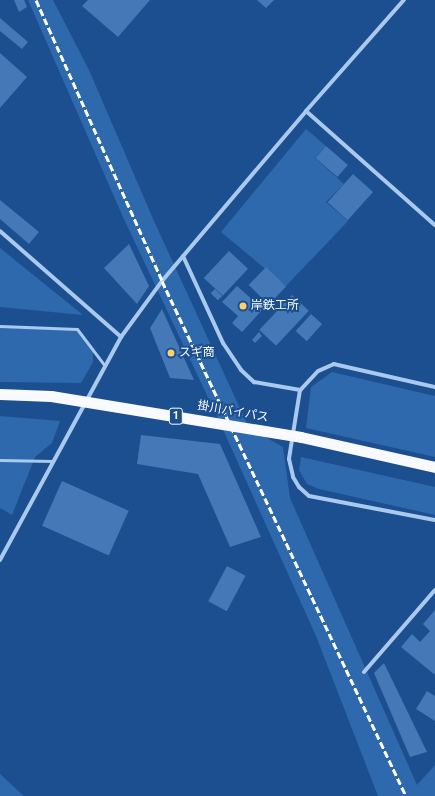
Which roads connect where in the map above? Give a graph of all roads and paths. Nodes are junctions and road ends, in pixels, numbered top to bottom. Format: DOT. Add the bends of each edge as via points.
graph roads {
  1 [pos="404,0"];
  2 [pos="306,111"];
  3 [pos="435,225"];
  4 [pos="0,231"];
  5 [pos="183,256"];
  6 [pos="0,326"];
  7 [pos="121,337"];
  8 [pos="105,366"];
  9 [pos="435,387"];
  10 [pos="300,390"];
  11 [pos="0,394"];
  12 [pos="0,460"];
  13 [pos="53,461"];
  14 [pos="435,467"];
  15 [pos="435,520"];
  16 [pos="0,560"];
  17 [pos="435,590"];
  18 [pos="364,672"];
  1 -- 2 [label="street"];
  2 -- 3 [label="street"];
  2 -- 5 [label="street"];
  4 -- 7 [label="street"];
  5 -- 7 [label="street"];
  5 -- 10 [label="street" via="223,343 241,370 254,382"];
  6 -- 8 [label="lane" via="77,328"];
  7 -- 8 [label="street"];
  8 -- 13 [label="street"];
  9 -- 10 [label="street" via="334,364 318,371"];
  10 -- 15 [label="street" via="289,458 298,487 309,496"];
  11 -- 14 [label="highway, 掛川バイパス / 1, bridge" via="51,396 302,437"];
  12 -- 13 [label="lane"];
  13 -- 16 [label="street"];
  17 -- 18 [label="street"];
}
